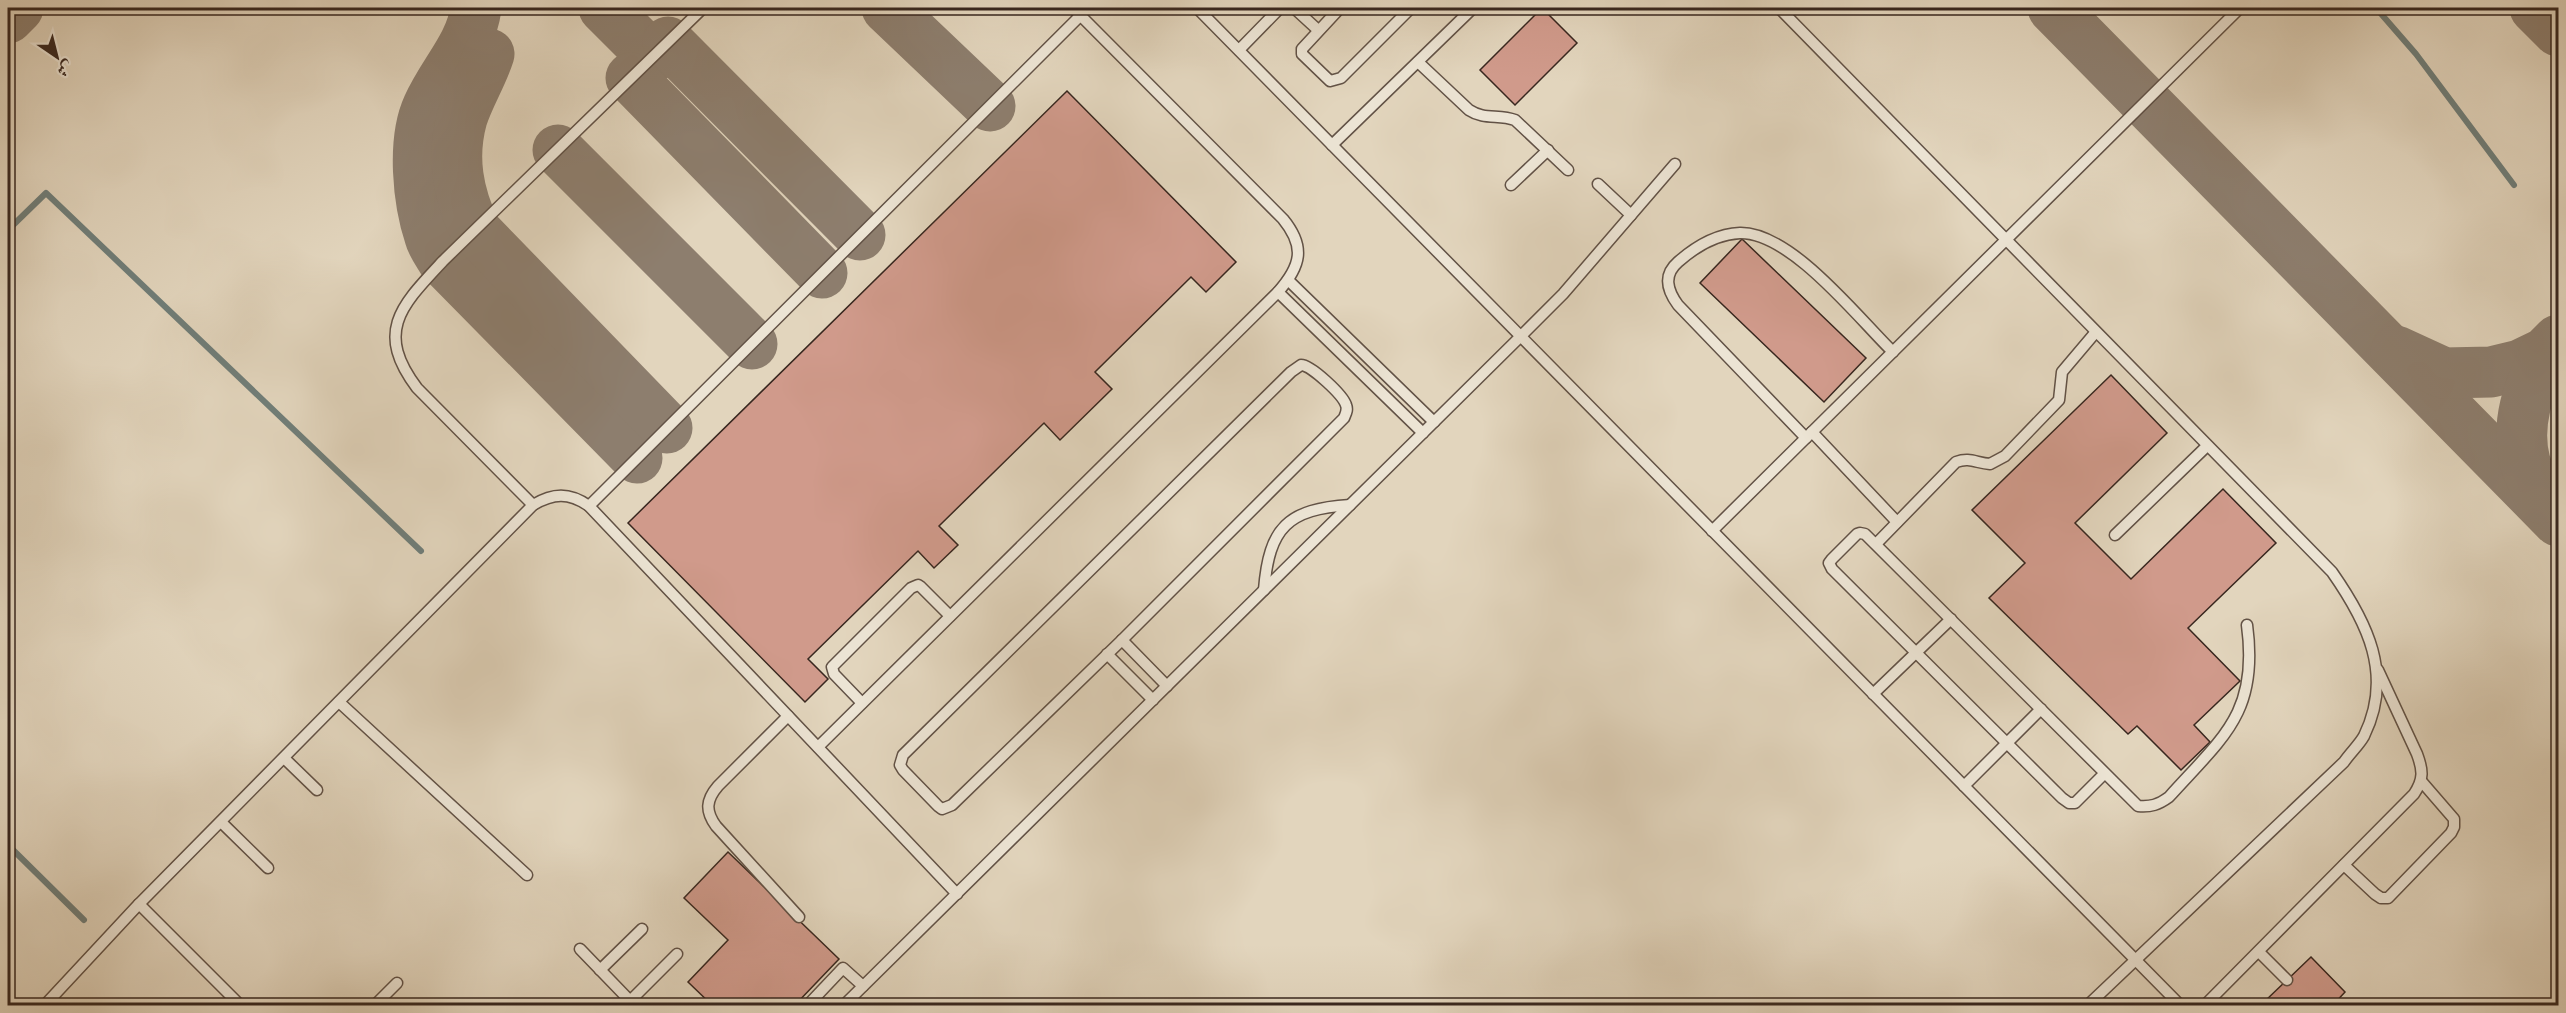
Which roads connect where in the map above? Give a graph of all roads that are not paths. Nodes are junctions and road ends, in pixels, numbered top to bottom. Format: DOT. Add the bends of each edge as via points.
graph roads {
  1 [pos="703,8"];
  2 [pos="1197,8"];
  3 [pos="1215,8"];
  4 [pos="1280,8"];
  5 [pos="1294,8"];
  6 [pos="1340,8"];
  7 [pos="1411,8"];
  8 [pos="1473,8"];
  9 [pos="1779,8"];
  10 [pos="2240,8"];
  11 [pos="1077,11"];
  12 [pos="1206,17"];
  13 [pos="1318,30"];
  14 [pos="1239,50"];
  15 [pos="1418,62"];
  16 [pos="1332,145"];
  17 [pos="1548,150"];
  18 [pos="1675,164"];
  19 [pos="1568,170"];
  20 [pos="1598,184"];
  21 [pos="1511,185"];
  22 [pos="1631,215"];
  23 [pos="2005,241"];
  24 [pos="1288,280"];
  25 [pos="1278,291"];
  26 [pos="2096,333"];
  27 [pos="1521,336"];
  28 [pos="1893,352"];
  29 [pos="1434,422"];
  30 [pos="1423,433"];
  31 [pos="1809,435"];
  32 [pos="2207,446"];
  33 [pos="533,505"];
  34 [pos="1350,505"];
  35 [pos="589,506"];
  36 [pos="1897,522"];
  37 [pos="1712,531"];
  38 [pos="2115,535"];
  39 [pos="1876,544"];
  40 [pos="1264,590"];
  41 [pos="950,616"];
  42 [pos="1952,620"];
  43 [pos="2247,625"];
  44 [pos="1122,640"];
  45 [pos="1916,653"];
  46 [pos="1107,654"];
  47 [pos="2377,668"];
  48 [pos="1167,686"];
  49 [pos="1873,694"];
  50 [pos="1153,700"];
  51 [pos="339,702"];
  52 [pos="862,703"];
  53 [pos="2041,709"];
  54 [pos="788,716"];
  55 [pos="2007,743"];
  56 [pos="818,747"];
  57 [pos="284,758"];
  58 [pos="2104,774"];
  59 [pos="2422,782"];
  60 [pos="1964,786"];
  61 [pos="317,790"];
  62 [pos="221,822"];
  63 [pos="2344,865"];
  64 [pos="268,868"];
  65 [pos="527,875"];
  66 [pos="957,894"];
  67 [pos="140,904"];
  68 [pos="799,916"];
  69 [pos="642,929"];
  70 [pos="580,949"];
  71 [pos="2259,952"];
  72 [pos="677,954"];
  73 [pos="2137,959"];
  74 [pos="600,970"];
  75 [pos="2287,980"];
  76 [pos="397,983"];
  77 [pos="863,986"];
  78 [pos="632,1003"];
  79 [pos="848,1004"];
  80 [pos="44,1005"];
  81 [pos="241,1005"];
  82 [pos="374,1005"];
  83 [pos="807,1005"];
  84 [pos="2087,1005"];
  85 [pos="2181,1005"];
  86 [pos="2204,1005"];
  1 -- 33 [label="lane" via="443,261 413,293 399,316 395,342 401,367"];
  2 -- 12 [label="lane"];
  3 -- 12 [label="lane"];
  4 -- 14 [label="lane"];
  5 -- 13 [label="lane"];
  6 -- 13 [label="lane"];
  7 -- 13 [label="lane" via="1336,81 1325,78 1302,54 1305,44"];
  8 -- 15 [label="lane"];
  9 -- 23 [label="lane"];
  10 -- 23 [label="lane"];
  11 -- 24 [label="lane" via="1294,232 1299,248 1297,266"];
  11 -- 35 [label="lane"];
  12 -- 14 [label="lane"];
  14 -- 16 [label="lane"];
  15 -- 16 [label="lane"];
  15 -- 17 [label="lane" via="1477,116 1515,120"];
  16 -- 27 [label="lane"];
  17 -- 19 [label="lane"];
  17 -- 21 [label="lane"];
  18 -- 22 [label="lane"];
  20 -- 22 [label="lane"];
  22 -- 27 [label="lane"];
  23 -- 26 [label="lane"];
  23 -- 28 [label="lane"];
  24 -- 25 [label="lane"];
  24 -- 29 [label="lane"];
  25 -- 30 [label="lane"];
  25 -- 41 [label="lane"];
  26 -- 32 [label="lane"];
  26 -- 36 [label="lane" via="2062,372 2059,400 2005,456 1990,464 1974,459 1956,462"];
  27 -- 29 [label="lane"];
  27 -- 37 [label="lane"];
  28 -- 31 [label="lane"];
  28 -- 31 [label="lane" via="1809,266 1763,238 1742,233 1724,236 1703,244 1672,267 1668,287 1678,305"];
  29 -- 30 [label="lane"];
  30 -- 34 [label="lane"];
  31 -- 36 [label="lane"];
  31 -- 37 [label="lane"];
  32 -- 38 [label="lane"];
  32 -- 47 [label="lane" via="2332,572 2370,636"];
  33 -- 35 [label="lane" via="562,495 577,497"];
  33 -- 51 [label="lane"];
  34 -- 40 [label="lane"];
  34 -- 40 [label="lane" via="1313,509 1285,525 1269,553"];
  35 -- 54 [label="lane"];
  36 -- 39 [label="lane"];
  37 -- 49 [label="lane"];
  39 -- 42 [label="lane"];
  39 -- 45 [label="lane" via="1860,532 1832,559 1830,566"];
  40 -- 48 [label="lane"];
  41 -- 52 [label="lane"];
  41 -- 52 [label="lane" via="921,587 911,588 832,667"];
  42 -- 45 [label="lane"];
  42 -- 53 [label="lane"];
  43 -- 58 [label="lane" via="2251,655 2248,684 2239,712 2223,737 2169,797 2160,804 2138,806"];
  44 -- 46 [label="lane"];
  44 -- 46 [label="lane" via="1344,418 1346,402 1312,368 1301,365 1291,372 903,755 900,765 938,806 947,808"];
  44 -- 48 [label="lane"];
  45 -- 49 [label="lane"];
  45 -- 55 [label="lane"];
  46 -- 50 [label="lane"];
  47 -- 59 [label="lane" via="2420,760"];
  47 -- 73 [label="lane" via="2375,703 2363,736 2344,762"];
  48 -- 50 [label="lane"];
  49 -- 60 [label="lane"];
  50 -- 66 [label="lane"];
  51 -- 57 [label="lane"];
  51 -- 65 [label="lane"];
  52 -- 56 [label="lane"];
  53 -- 55 [label="lane"];
  53 -- 58 [label="lane"];
  54 -- 56 [label="lane"];
  54 -- 68 [label="lane" via="718,786 707,806 716,826"];
  55 -- 58 [label="lane" via="2069,803 2080,799"];
  55 -- 60 [label="lane"];
  56 -- 66 [label="lane"];
  57 -- 61 [label="lane"];
  57 -- 62 [label="lane"];
  59 -- 63 [label="lane"];
  59 -- 63 [label="lane" via="2454,819 2451,833 2388,898 2380,898"];
  60 -- 73 [label="lane"];
  62 -- 64 [label="lane"];
  62 -- 67 [label="lane"];
  63 -- 71 [label="lane"];
  66 -- 77 [label="lane"];
  67 -- 80 [label="lane"];
  67 -- 81 [label="lane"];
  69 -- 74 [label="lane"];
  70 -- 74 [label="lane"];
  71 -- 75 [label="lane"];
  71 -- 86 [label="lane"];
  72 -- 78 [label="lane"];
  73 -- 84 [label="lane"];
  73 -- 85 [label="lane"];
  74 -- 78 [label="lane"];
  76 -- 82 [label="lane"];
  77 -- 79 [label="lane"];
  77 -- 83 [label="lane" via="843,968"];
}
